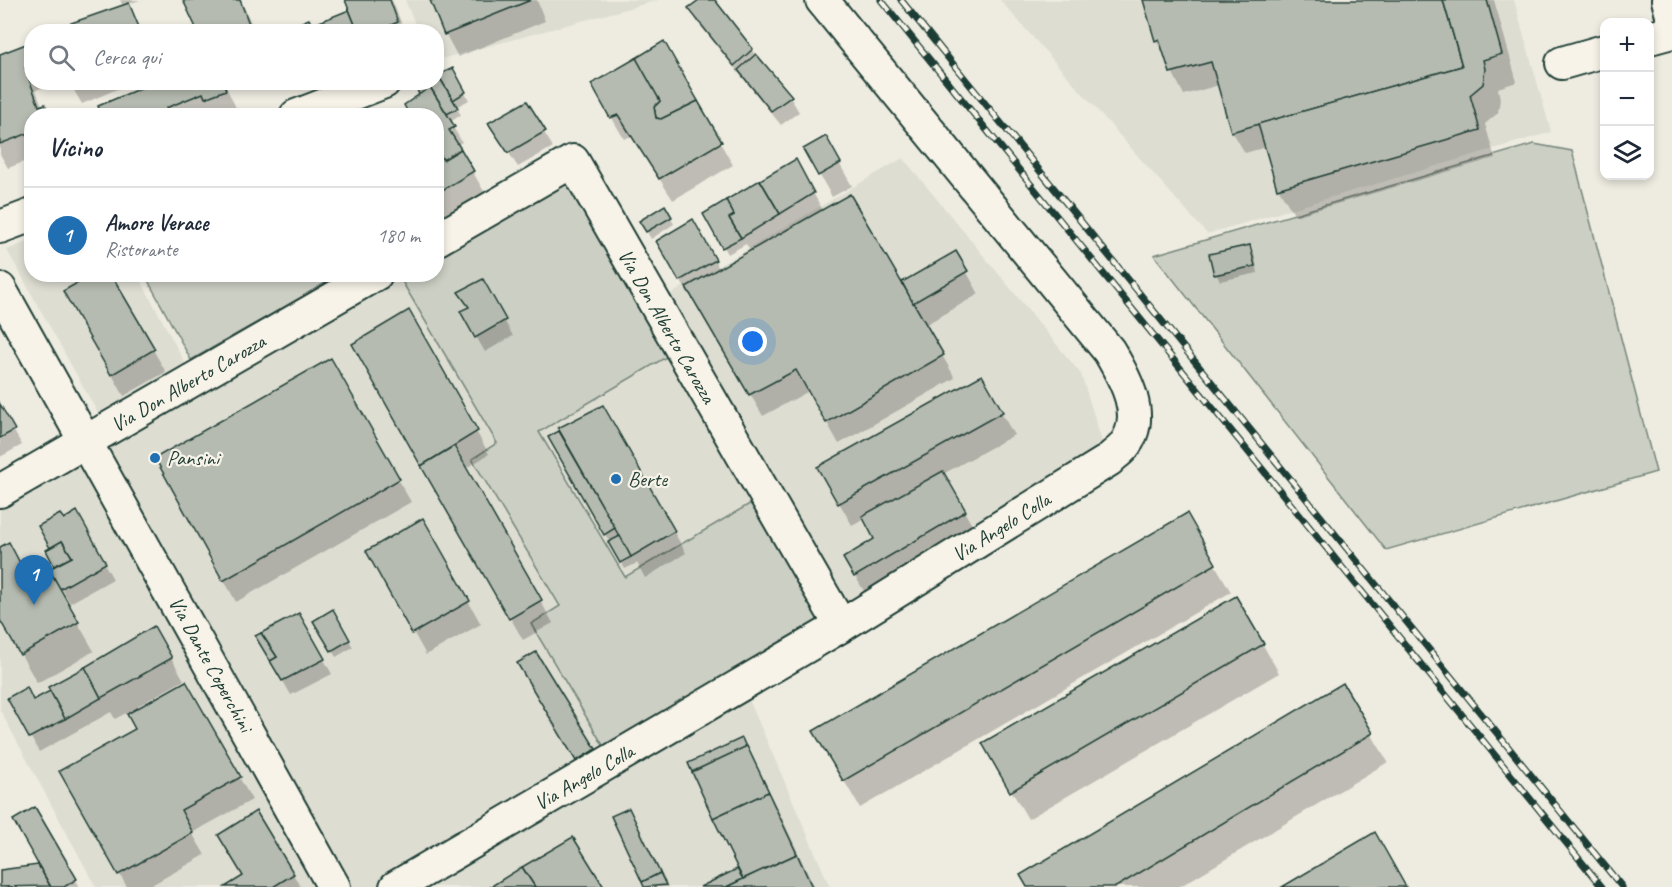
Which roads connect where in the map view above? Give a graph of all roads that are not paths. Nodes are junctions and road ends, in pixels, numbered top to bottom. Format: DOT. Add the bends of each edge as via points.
graph roads {
  1 [pos="822,0"];
  2 [pos="1668,0"];
  3 [pos="1672,15"];
  4 [pos="1672,32"];
  5 [pos="1654,37"];
  6 [pos="1600,52"];
  7 [pos="1562,63"];
  8 [pos="363,90"];
  9 [pos="317,108"];
  10 [pos="24,218"];
  11 [pos="0,227"];
  12 [pos="444,235"];
  13 [pos="362,282"];
  14 [pos="0,288"];
  15 [pos="87,441"];
  16 [pos="0,491"];
  17 [pos="841,626"];
  18 [pos="334,887"];
  19 [pos="396,887"];
  1 -- 17 [label="street, Via Angelo Colla" via="1109,351 1131,394 1134,415 1124,446 1109,459"];
  2 -- 3 [label="street"];
  4 -- 5 [label="street"];
  6 -- 7 [label="street"];
  8 -- 9 [label="street"];
  10 -- 11 [label="street"];
  12 -- 17 [label="street, Via Don Alberto Carozza" via="573,161"];
  13 -- 15 [label="street, Via Don Alberto Carozza"];
  14 -- 15 [label="street, Via Dante Coperchini"];
  15 -- 16 [label="street, Via Don Alberto Carozza"];
  15 -- 18 [label="street, Via Dante Coperchini"];
  17 -- 19 [label="street, Via Angelo Colla"];
}
